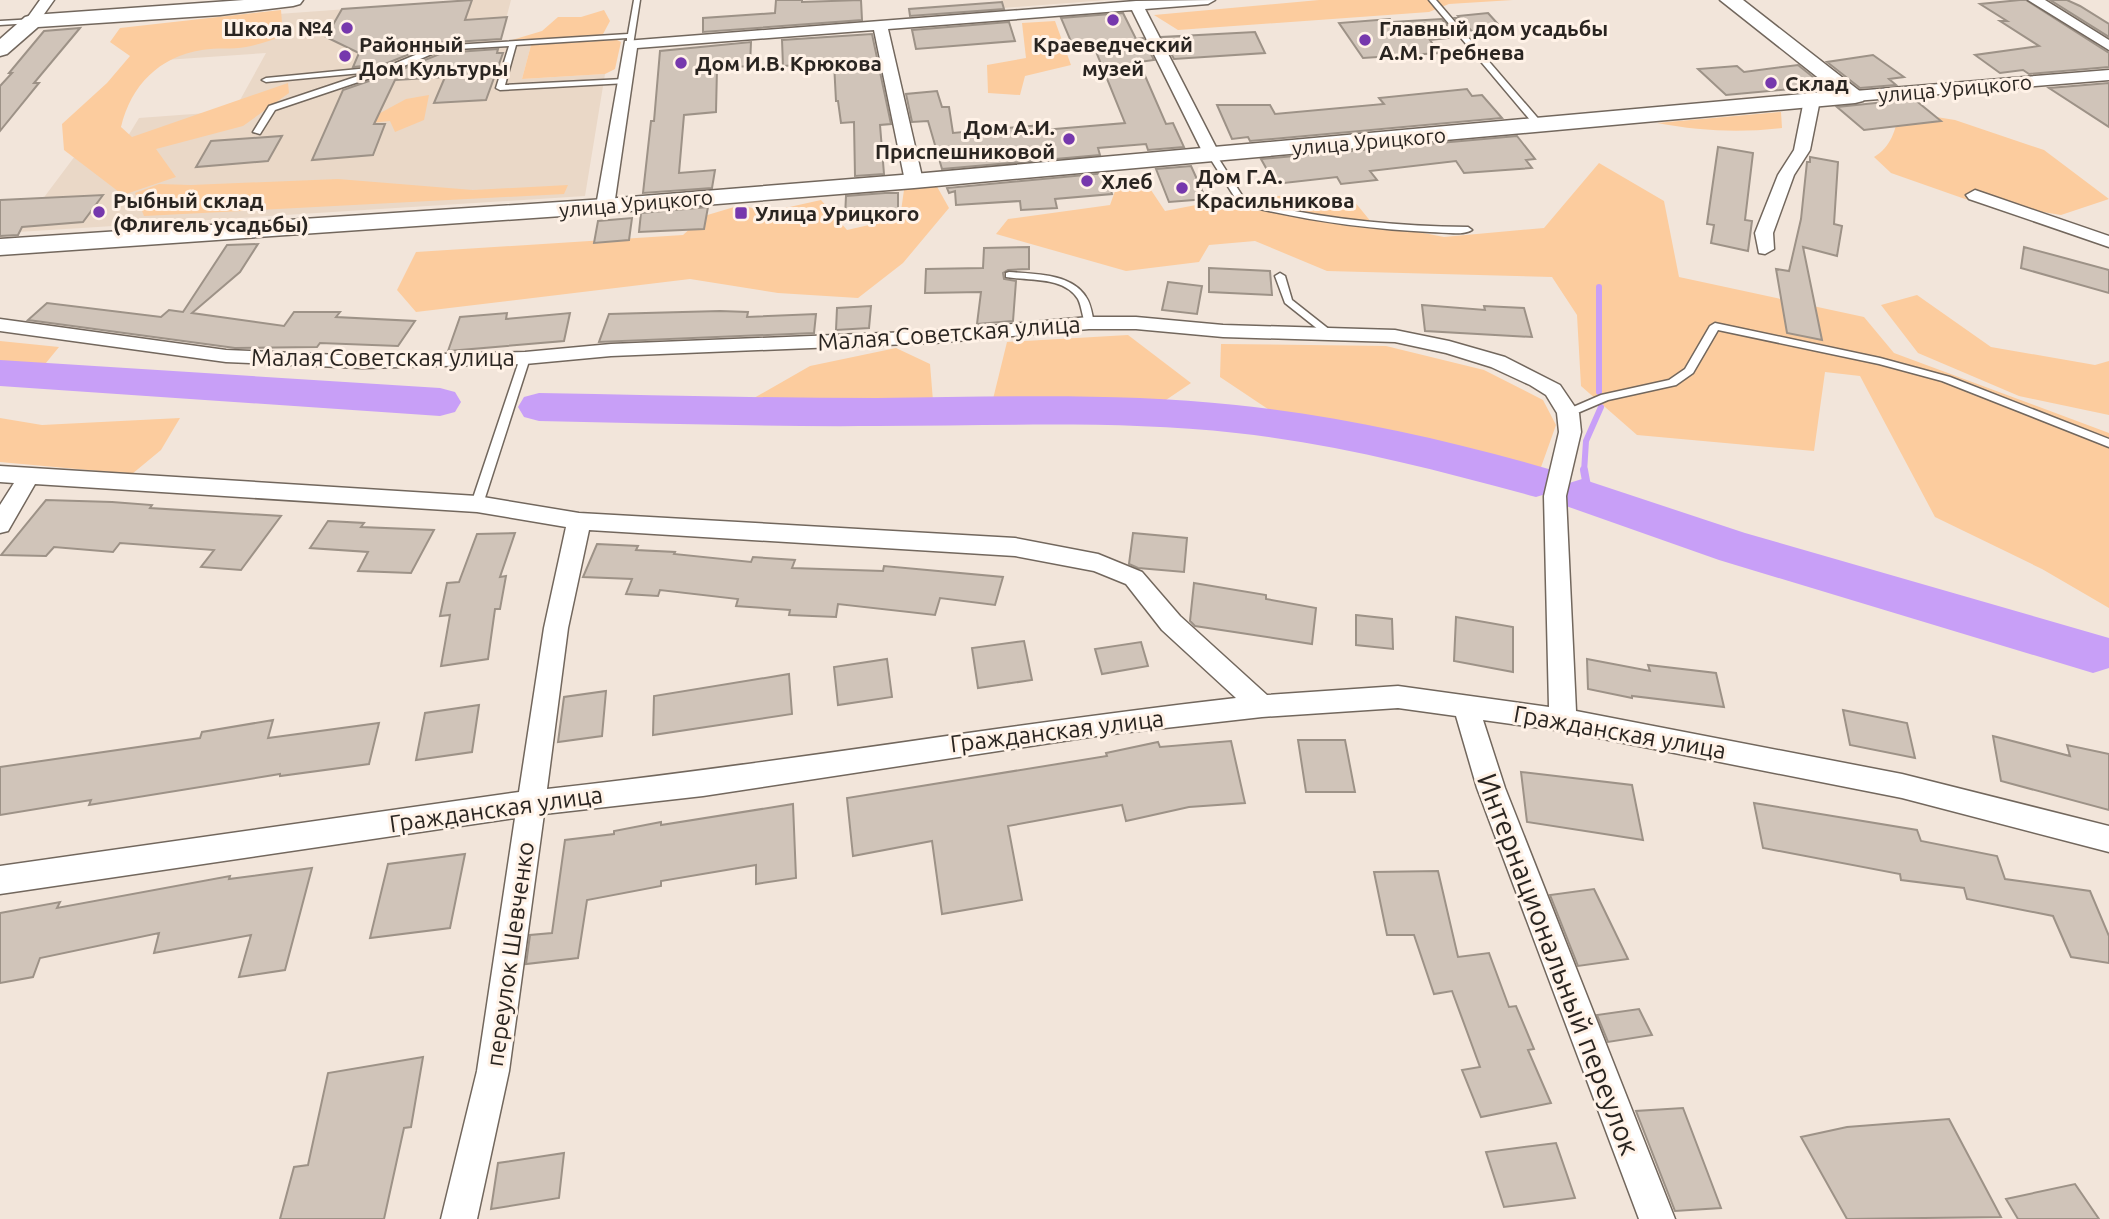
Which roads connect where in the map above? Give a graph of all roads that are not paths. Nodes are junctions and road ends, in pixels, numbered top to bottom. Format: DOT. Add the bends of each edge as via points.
graph roads {
  1 [pos="47,0"];
  2 [pos="293,0"];
  3 [pos="637,0"];
  4 [pos="1208,0"];
  5 [pos="1432,0"];
  6 [pos="1730,0"];
  7 [pos="2035,0"];
  8 [pos="1136,5"];
  9 [pos="32,21"];
  10 [pos="0,23"];
  11 [pos="880,23"];
  12 [pos="630,40"];
  13 [pos="513,44"];
  14 [pos="2109,46"];
  15 [pos="0,50"];
  16 [pos="394,67"];
  17 [pos="2109,75"];
  18 [pos="266,80"];
  19 [pos="624,81"];
  20 [pos="1855,96"];
  21 [pos="1812,100"];
  22 [pos="1539,125"];
  23 [pos="257,132"];
  24 [pos="1212,155"];
  25 [pos="914,181"];
  26 [pos="1975,195"];
  27 [pos="605,206"];
  28 [pos="1468,230"];
  29 [pos="2109,242"];
  30 [pos="0,247"];
  31 [pos="1765,249"];
  32 [pos="1009,275"];
  33 [pos="1280,276"];
  34 [pos="1089,323"];
  35 [pos="0,325"];
  36 [pos="1327,332"];
  37 [pos="525,358"];
  38 [pos="1568,413"];
  39 [pos="2109,443"];
  40 [pos="0,474"];
  41 [pos="27,477"];
  42 [pos="477,504"];
  43 [pos="579,522"];
  44 [pos="0,524"];
  45 [pos="1262,706"];
  46 [pos="1466,706"];
  47 [pos="1563,720"];
  48 [pos="531,803"];
  49 [pos="2109,839"];
  50 [pos="0,880"];
  51 [pos="459,1219"];
  52 [pos="1657,1219"];
  1 -- 9 [label="street"];
  2 -- 9 [label="main road"];
  3 -- 12 [label="lane"];
  4 -- 8 [label="street"];
  5 -- 22 [label="lane"];
  6 -- 20 [label="main road"];
  7 -- 14 [label="street"];
  8 -- 11 [label="street"];
  8 -- 24 [label="street"];
  9 -- 10 [label="lane"];
  9 -- 15 [label="main road"];
  11 -- 12 [label="street"];
  11 -- 25 [label="street"];
  12 -- 13 [label="lane"];
  12 -- 19 [label="street"];
  13 -- 16 [label="lane" via="440,48"];
  13 -- 19 [label="lane" via="500,88"];
  16 -- 18 [label="lane"];
  16 -- 23 [label="lane" via="271,108"];
  17 -- 20 [label="street, улица Урицкого"];
  19 -- 27 [label="street"];
  20 -- 21 [label="main road, улица Урицкого"];
  21 -- 22 [label="main road, улица Урицкого"];
  21 -- 31 [label="street" via="1802,150 1786,176 1764,233"];
  22 -- 24 [label="main road, улица Урицкого"];
  24 -- 25 [label="main road, улица Урицкого"];
  24 -- 28 [label="lane" via="1242,202 1356,226"];
  25 -- 27 [label="main road, улица Урицкого"];
  26 -- 29 [label="street"];
  27 -- 30 [label="main road, улица Урицкого"];
  32 -- 34 [label="lane" via="1065,285 1082,296"];
  33 -- 36 [label="lane" via="1288,301"];
  34 -- 36 [label="street, Малая Советская улица"];
  34 -- 37 [label="street, Малая Советская улица" via="934,337 611,350"];
  35 -- 37 [label="street, Малая Советская улица" via="273,360"];
  36 -- 38 [label="street, Малая Советская улица" via="1395,336 1498,362 1553,390"];
  37 -- 42 [label="lane"];
  38 -- 39 [label="lane" via="1605,397 1672,383 1689,370 1715,326 1946,379"];
  38 -- 47 [label="street" via="1570,432 1555,496"];
  40 -- 41 [label="street"];
  41 -- 42 [label="street"];
  41 -- 44 [label="street"];
  42 -- 43 [label="street"];
  43 -- 45 [label="street" via="1015,547 1098,563 1134,578 1171,623"];
  43 -- 48 [label="street, переулок Шевченко" via="556,628"];
  45 -- 46 [label="street, Гражданская улица" via="1398,697"];
  45 -- 48 [label="street, Гражданская улица" via="1022,735 703,784"];
  46 -- 47 [label="street, Гражданская улица"];
  46 -- 52 [label="street, Интернациональный переулок" via="1491,789"];
  47 -- 49 [label="street, Гражданская улица" via="1902,786"];
  48 -- 50 [label="street, Гражданская улица"];
  48 -- 51 [label="street, переулок Шевченко" via="493,1071"];
}
